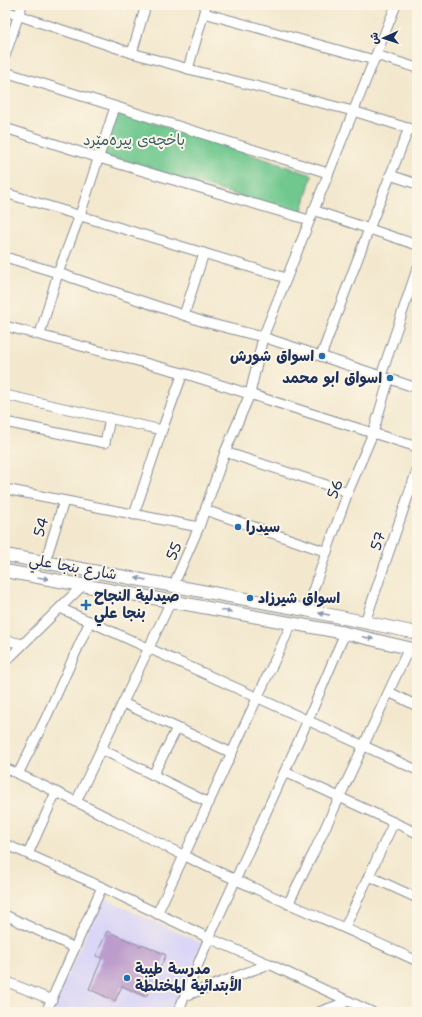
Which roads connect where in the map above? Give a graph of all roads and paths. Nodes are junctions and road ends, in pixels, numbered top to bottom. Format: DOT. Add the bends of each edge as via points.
graph roads {
  1 [pos="22,5"];
  2 [pos="146,5"];
  3 [pos="395,5"];
  4 [pos="205,9"];
  5 [pos="5,11"];
  6 [pos="19,15"];
  7 [pos="132,53"];
  8 [pos="5,56"];
  9 [pos="375,58"];
  10 [pos="417,68"];
  11 [pos="188,69"];
  12 [pos="5,72"];
  13 [pos="115,107"];
  14 [pos="353,111"];
  15 [pos="5,128"];
  16 [pos="413,130"];
  17 [pos="100,158"];
  18 [pos="328,173"];
  19 [pos="390,175"];
  20 [pos="417,184"];
  21 [pos="5,193"];
  22 [pos="313,210"];
  23 [pos="80,215"];
  24 [pos="309,220"];
  25 [pos="368,229"];
  26 [pos="417,245"];
  27 [pos="204,253"];
  28 [pos="5,257"];
  29 [pos="417,269"];
  30 [pos="58,273"];
  31 [pos="286,278"];
  32 [pos="184,315"];
  33 [pos="5,326"];
  34 [pos="40,334"];
  35 [pos="263,336"];
  36 [pos="321,356"];
  37 [pos="183,373"];
  38 [pos="385,377"];
  39 [pos="417,388"];
  40 [pos="250,394"];
  41 [pos="5,395"];
  42 [pos="110,418"];
  43 [pos="5,422"];
  44 [pos="162,430"];
  45 [pos="373,433"];
  46 [pos="417,447"];
  47 [pos="225,452"];
  48 [pos="417,470"];
  49 [pos="5,489"];
  50 [pos="348,492"];
  51 [pos="64,501"];
  52 [pos="205,510"];
  53 [pos="134,514"];
  54 [pos="199,527"];
  55 [pos="327,552"];
  56 [pos="5,555"];
  57 [pos="45,562"];
  58 [pos="5,571"];
  59 [pos="83,585"];
  60 [pos="174,586"];
  61 [pos="209,592"];
  62 [pos="171,601"];
  63 [pos="60,608"];
  64 [pos="207,608"];
  65 [pos="306,610"];
  66 [pos="90,621"];
  67 [pos="365,622"];
  68 [pos="292,623"];
  69 [pos="345,633"];
  70 [pos="417,633"];
  71 [pos="5,640"];
  72 [pos="23,644"];
  73 [pos="149,648"];
  74 [pos="413,649"];
  75 [pos="5,662"];
  76 [pos="389,692"];
  77 [pos="258,698"];
  78 [pos="123,703"];
  79 [pos="417,706"];
  80 [pos="308,720"];
  81 [pos="177,728"];
  82 [pos="364,746"];
  83 [pos="101,749"];
  84 [pos="232,753"];
  85 [pos="5,768"];
  86 [pos="417,770"];
  87 [pos="285,772"];
  88 [pos="18,774"];
  89 [pos="153,775"];
  90 [pos="56,792"];
  91 [pos="340,797"];
  92 [pos="76,802"];
  93 [pos="209,803"];
  94 [pos="394,822"];
  95 [pos="417,833"];
  96 [pos="5,844"];
  97 [pos="28,854"];
  98 [pos="184,856"];
  99 [pos="369,876"];
  100 [pos="236,880"];
  101 [pos="102,888"];
  102 [pos="417,898"];
  103 [pos="288,904"];
  104 [pos="157,914"];
  105 [pos="5,915"];
  106 [pos="345,928"];
  107 [pos="209,938"];
  108 [pos="75,948"];
  109 [pos="417,961"];
  110 [pos="269,964"];
  111 [pos="5,981"];
  112 [pos="185,996"];
  113 [pos="52,1000"];
  114 [pos="349,1001"];
  115 [pos="46,1012"];
  116 [pos="178,1012"];
  117 [pos="319,1012"];
  118 [pos="372,1012"];
  1 -- 6 [label="street"];
  2 -- 7 [label="street"];
  3 -- 9 [label="street, 55"];
  4 -- 9 [label="street"];
  4 -- 11 [label="street"];
  5 -- 6 [label="street"];
  6 -- 7 [label="street"];
  6 -- 8 [label="street"];
  7 -- 11 [label="street"];
  9 -- 10 [label="street"];
  9 -- 14 [label="street, 55"];
  11 -- 14 [label="street"];
  12 -- 13 [label="street"];
  13 -- 17 [label="street"];
  13 -- 18 [label="street"];
  14 -- 16 [label="street"];
  14 -- 18 [label="street, 55"];
  15 -- 17 [label="street"];
  16 -- 19 [label="street"];
  17 -- 23 [label="street"];
  17 -- 24 [label="street"];
  18 -- 22 [label="street, 55"];
  19 -- 20 [label="street"];
  19 -- 25 [label="street"];
  21 -- 23 [label="street"];
  22 -- 24 [label="street, 55"];
  22 -- 25 [label="street"];
  23 -- 27 [label="street"];
  23 -- 30 [label="street"];
  24 -- 31 [label="street, 55"];
  25 -- 26 [label="street"];
  25 -- 36 [label="street"];
  27 -- 31 [label="street"];
  27 -- 32 [label="street"];
  28 -- 30 [label="street"];
  29 -- 38 [label="street, 56"];
  30 -- 32 [label="street"];
  30 -- 34 [label="street"];
  31 -- 35 [label="street, 55"];
  32 -- 35 [label="street"];
  33 -- 34 [label="street"];
  34 -- 37 [label="street"];
  35 -- 36 [label="street"];
  35 -- 40 [label="street, 55"];
  36 -- 38 [label="street"];
  37 -- 40 [label="street"];
  37 -- 44 [label="street"];
  38 -- 39 [label="street"];
  38 -- 45 [label="street, 56"];
  40 -- 45 [label="street"];
  40 -- 47 [label="street, 55"];
  41 -- 42 [label="street"];
  42 -- 43 [label="street" via="105,443"];
  42 -- 44 [label="street"];
  44 -- 53 [label="street"];
  45 -- 46 [label="street"];
  45 -- 50 [label="street, 56"];
  47 -- 50 [label="street"];
  47 -- 52 [label="street, 55"];
  48 -- 67 [label="street, 57"];
  49 -- 51 [label="street"];
  50 -- 55 [label="street, 56"];
  51 -- 53 [label="street"];
  51 -- 57 [label="street, 54"];
  52 -- 54 [label="street, 55"];
  52 -- 55 [label="street"];
  53 -- 54 [label="street"];
  54 -- 60 [label="street, 55"];
  55 -- 65 [label="street, 56"];
  56 -- 57 [label="main road, شارع بنجا علي"];
  60 -- 57 [label="main road, شارع بنجا علي, one-way"];
  58 -- 59 [label="main road, شارع بنجا علي, one-way"];
  59 -- 62 [label="main road, شارع بنجا علي"];
  59 -- 63 [label="street"];
  60 -- 61 [label="main road, شارع بنجا علي"];
  61 -- 64 [label="main road"];
  61 -- 65 [label="main road, شارع بنجا علي"];
  62 -- 64 [label="main road, شارع بنجا علي"];
  62 -- 73 [label="street"];
  63 -- 66 [label="street"];
  63 -- 72 [label="street"];
  64 -- 68 [label="main road, شارع بنجا علي, one-way"];
  67 -- 65 [label="main road, شارع بنجا علي, one-way"];
  66 -- 73 [label="street"];
  66 -- 88 [label="street"];
  67 -- 70 [label="main road, شارع بنجا علي"];
  68 -- 69 [label="main road, شارع بنجا علي"];
  68 -- 77 [label="street"];
  69 -- 74 [label="main road, شارع بنجا علي, one-way"];
  69 -- 80 [label="street"];
  71 -- 72 [label="street"];
  72 -- 75 [label="street"];
  73 -- 77 [label="street"];
  73 -- 78 [label="street"];
  74 -- 76 [label="street"];
  76 -- 79 [label="street"];
  76 -- 82 [label="street"];
  77 -- 80 [label="street"];
  77 -- 84 [label="street"];
  78 -- 81 [label="street"];
  78 -- 83 [label="street"];
  80 -- 82 [label="street"];
  80 -- 87 [label="street"];
  81 -- 84 [label="street"];
  81 -- 89 [label="street"];
  82 -- 86 [label="street"];
  82 -- 91 [label="street"];
  83 -- 89 [label="street"];
  83 -- 92 [label="street"];
  84 -- 93 [label="street"];
  85 -- 88 [label="street"];
  87 -- 91 [label="street"];
  87 -- 100 [label="street"];
  88 -- 90 [label="street"];
  89 -- 93 [label="street"];
  90 -- 92 [label="street"];
  90 -- 97 [label="street"];
  91 -- 94 [label="street"];
  91 -- 103 [label="street"];
  92 -- 98 [label="street"];
  93 -- 98 [label="street"];
  94 -- 95 [label="street"];
  94 -- 99 [label="street"];
  96 -- 97 [label="street"];
  97 -- 101 [label="street"];
  98 -- 100 [label="street"];
  98 -- 104 [label="street"];
  99 -- 102 [label="street"];
  99 -- 106 [label="street"];
  100 -- 103 [label="street"];
  100 -- 107 [label="street"];
  101 -- 104 [label="street"];
  101 -- 108 [label="street"];
  103 -- 106 [label="street"];
  104 -- 107 [label="street"];
  105 -- 108 [label="street"];
  106 -- 109 [label="street"];
  107 -- 110 [label="street"];
  107 -- 112 [label="street"];
  108 -- 113 [label="street"];
  110 -- 112 [label="street"];
  110 -- 114 [label="street"];
  111 -- 113 [label="street"];
  112 -- 116 [label="street"];
  113 -- 115 [label="street"];
  114 -- 117 [label="street"];
  114 -- 118 [label="street"];
}
